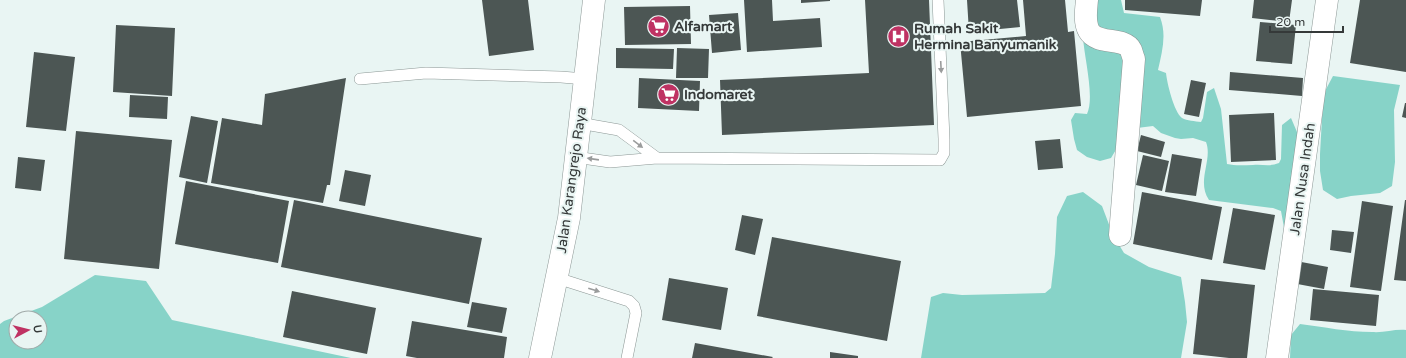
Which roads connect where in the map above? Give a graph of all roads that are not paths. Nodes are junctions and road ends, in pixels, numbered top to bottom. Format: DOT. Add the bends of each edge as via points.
graph roads {
  1 [pos="594,0"];
  2 [pos="938,0"];
  3 [pos="1087,0"];
  4 [pos="1327,0"];
  5 [pos="360,79"];
  6 [pos="585,79"];
  7 [pos="580,123"];
  8 [pos="575,157"];
  9 [pos="657,158"];
  10 [pos="1120,235"];
  11 [pos="557,278"];
  12 [pos="540,358"];
  13 [pos="627,358"];
  14 [pos="1277,358"];
  1 -- 6 [label="street, Jalan Karangrejo Raya"];
  2 -- 9 [label="lane, one-way" via="944,154 940,160"];
  3 -- 10 [label="street" via="1086,20 1089,32 1097,38 1126,45 1131,49 1134,59"];
  4 -- 14 [label="street, Jalan Nusa Indah"];
  5 -- 6 [label="lane" via="426,73"];
  6 -- 7 [label="street, Jalan Karangrejo Raya"];
  7 -- 8 [label="street, Jalan Karangrejo Raya"];
  7 -- 9 [label="lane, one-way" via="619,130"];
  9 -- 8 [label="lane, one-way" via="610,162"];
  8 -- 11 [label="street, Jalan Karangrejo Raya" via="569,218"];
  11 -- 12 [label="street, Jalan Karangrejo Raya"];
  11 -- 13 [label="lane, one-way" via="629,301 634,306 636,313"];
}
